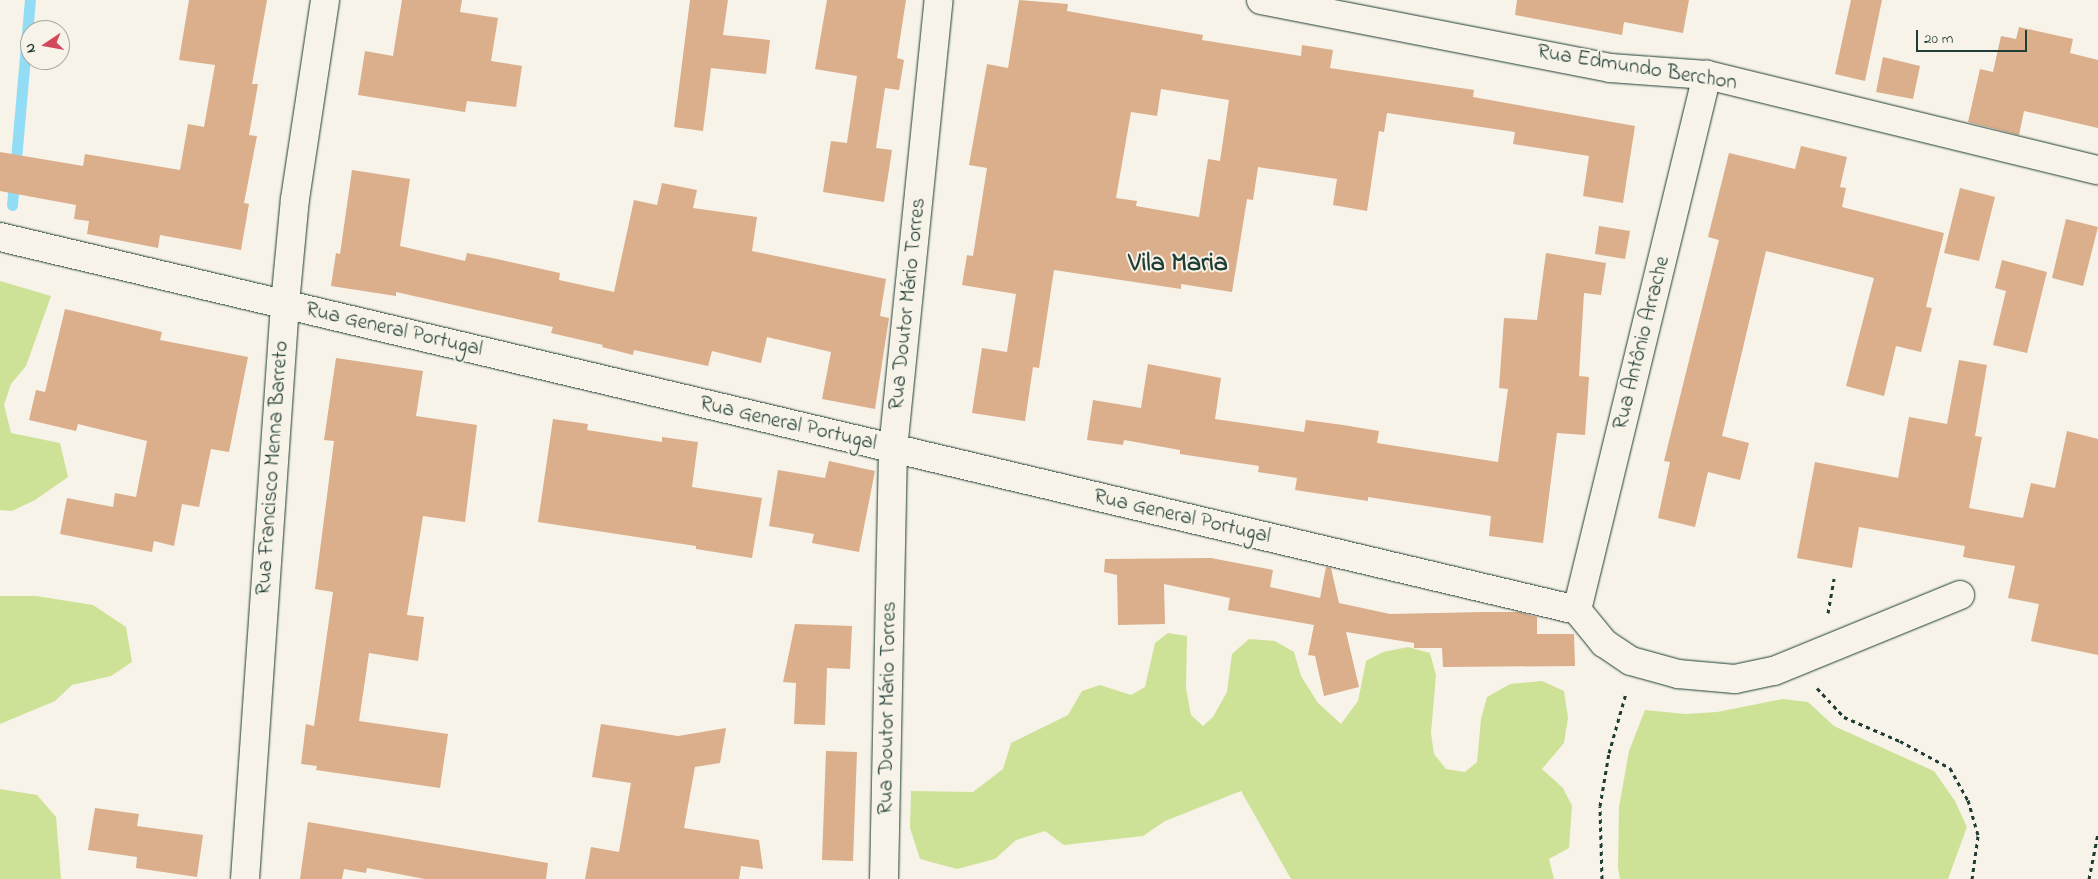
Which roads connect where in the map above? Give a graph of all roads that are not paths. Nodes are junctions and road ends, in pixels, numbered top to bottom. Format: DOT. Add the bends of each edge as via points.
graph roads {
  1 [pos="325,0"];
  2 [pos="938,0"];
  3 [pos="1262,0"];
  4 [pos="1706,75"];
  5 [pos="2098,170"];
  6 [pos="0,236"];
  7 [pos="285,304"];
  8 [pos="894,449"];
  9 [pos="1960,594"];
  10 [pos="1577,610"];
  11 [pos="245,879"];
  12 [pos="884,879"];
  1 -- 7 [label="street, Rua Francisco Menna Barreto" via="295,199"];
  2 -- 8 [label="street, Rua Doutor Mário Torres"];
  3 -- 4 [label="street, Rua Edmundo Berchon" via="1610,68"];
  4 -- 5 [label="street, Rua Edmundo Berchon"];
  4 -- 10 [label="street, Rua Antônio Arrache"];
  6 -- 7 [label="street, Rua General Portugal"];
  7 -- 8 [label="street, Rua General Portugal"];
  7 -- 11 [label="street, Rua Francisco Menna Barreto"];
  8 -- 10 [label="street, Rua General Portugal"];
  8 -- 12 [label="street, Rua Doutor Mário Torres"];
  9 -- 10 [label="street" via="1774,671 1736,679 1678,674 1631,661 1604,643"];
}
